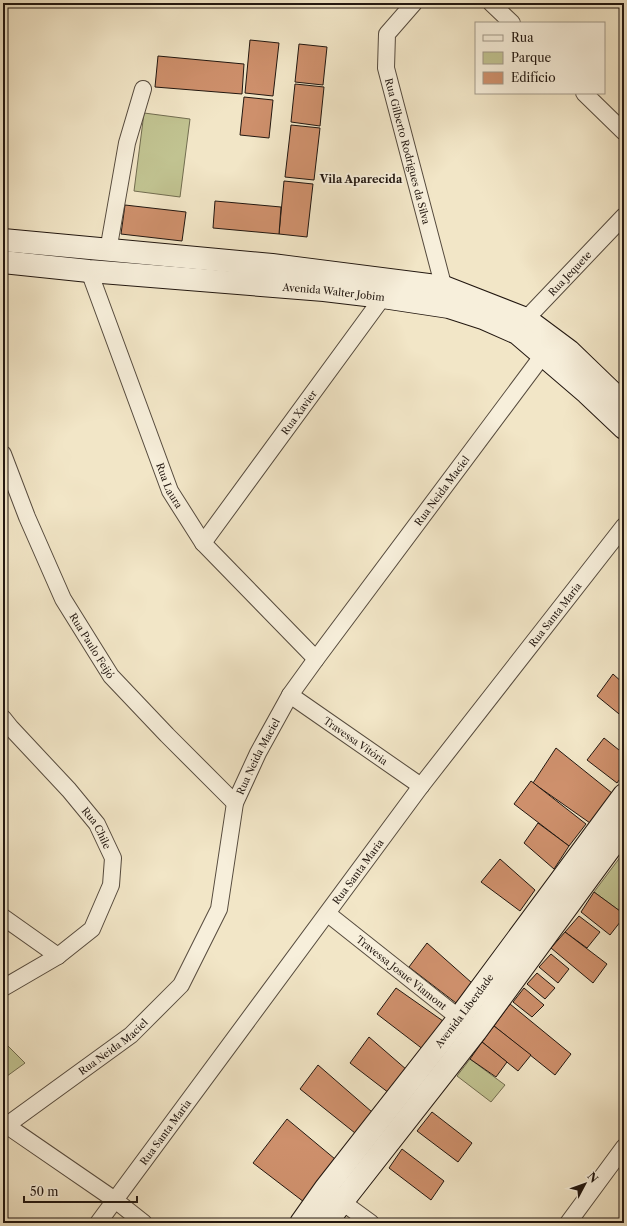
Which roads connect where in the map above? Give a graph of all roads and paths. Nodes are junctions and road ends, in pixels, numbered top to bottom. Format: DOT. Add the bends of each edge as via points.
graph roads {
  1 [pos="414,3"];
  2 [pos="491,3"];
  3 [pos="511,22"];
  4 [pos="143,89"];
  5 [pos="585,94"];
  6 [pos="624,132"];
  7 [pos="624,216"];
  8 [pos="3,240"];
  9 [pos="108,251"];
  10 [pos="3,262"];
  11 [pos="90,272"];
  12 [pos="384,288"];
  13 [pos="446,297"];
  14 [pos="522,326"];
  15 [pos="543,355"];
  16 [pos="624,404"];
  17 [pos="624,428"];
  18 [pos="3,454"];
  19 [pos="624,526"];
  20 [pos="203,543"];
  21 [pos="316,659"];
  22 [pos="290,696"];
  23 [pos="3,718"];
  24 [pos="421,786"];
  25 [pos="624,795"];
  26 [pos="235,803"];
  27 [pos="624,829"];
  28 [pos="328,914"];
  29 [pos="3,917"];
  30 [pos="58,956"];
  31 [pos="3,988"];
  32 [pos="459,1018"];
  33 [pos="476,1031"];
  34 [pos="5,1124"];
  35 [pos="624,1148"];
  36 [pos="333,1195"];
  37 [pos="115,1200"];
  38 [pos="98,1223"];
  39 [pos="144,1223"];
  40 [pos="301,1223"];
  41 [pos="326,1223"];
  42 [pos="371,1223"];
  43 [pos="568,1223"];
  1 -- 13 [label="street, Rua Gilberto Rodrigues da Silva" via="387,34 386,68"];
  2 -- 3 [label="street"];
  4 -- 9 [label="street" via="127,143"];
  5 -- 6 [label="street"];
  7 -- 14 [label="street, Rua Jequete"];
  8 -- 9 [label="main road, Avenida Walter Jobim"];
  9 -- 12 [label="main road, Avenida Walter Jobim" via="272,265"];
  10 -- 11 [label="main road, Avenida Walter Jobim"];
  11 -- 12 [label="main road, Avenida Walter Jobim" via="324,290"];
  11 -- 20 [label="street, Rua Laura" via="170,491"];
  12 -- 13 [label="main road, Avenida Walter Jobim"];
  12 -- 20 [label="street, Rua Xavier"];
  13 -- 14 [label="main road, Avenida Walter Jobim"];
  14 -- 15 [label="main road, Avenida Walter Jobim"];
  14 -- 16 [label="main road, Avenida Walter Jobim" via="569,351"];
  15 -- 17 [label="main road, Avenida Walter Jobim"];
  15 -- 21 [label="street, Rua Neida Maciel"];
  18 -- 26 [label="street, Rua Paulo Feijó" via="63,599 111,676"];
  19 -- 24 [label="street, Rua Santa Maria"];
  20 -- 21 [label="street, Rua Laura"];
  21 -- 22 [label="street, Rua Neida Maciel"];
  22 -- 24 [label="street, Travessa Vitória"];
  22 -- 26 [label="street, Rua Neida Maciel" via="258,753"];
  23 -- 30 [label="street, Rua Chile" via="97,824 113,858 111,885 92,929"];
  24 -- 28 [label="street, Rua Santa Maria"];
  25 -- 32 [label="main road, Avenida Liberdade"];
  26 -- 34 [label="street, Rua Neida Maciel" via="219,909 180,985 131,1036"];
  27 -- 33 [label="main road, Avenida Liberdade"];
  28 -- 32 [label="street, Travessa Josue Viamont"];
  28 -- 37 [label="street, Rua Santa Maria"];
  29 -- 30 [label="street"];
  30 -- 31 [label="street, Rua Chile"];
  32 -- 33 [label="street, Travessa Josue Viamont"];
  32 -- 36 [label="main road, Avenida Liberdade"];
  33 -- 36 [label="main road, Avenida Liberdade"];
  34 -- 37 [label="street"];
  35 -- 43 [label="street"];
  36 -- 40 [label="main road, Avenida Liberdade"];
  36 -- 41 [label="main road, Avenida Liberdade"];
  36 -- 42 [label="street"];
  37 -- 38 [label="street, Rua Santa Maria"];
  37 -- 39 [label="street"];
}
